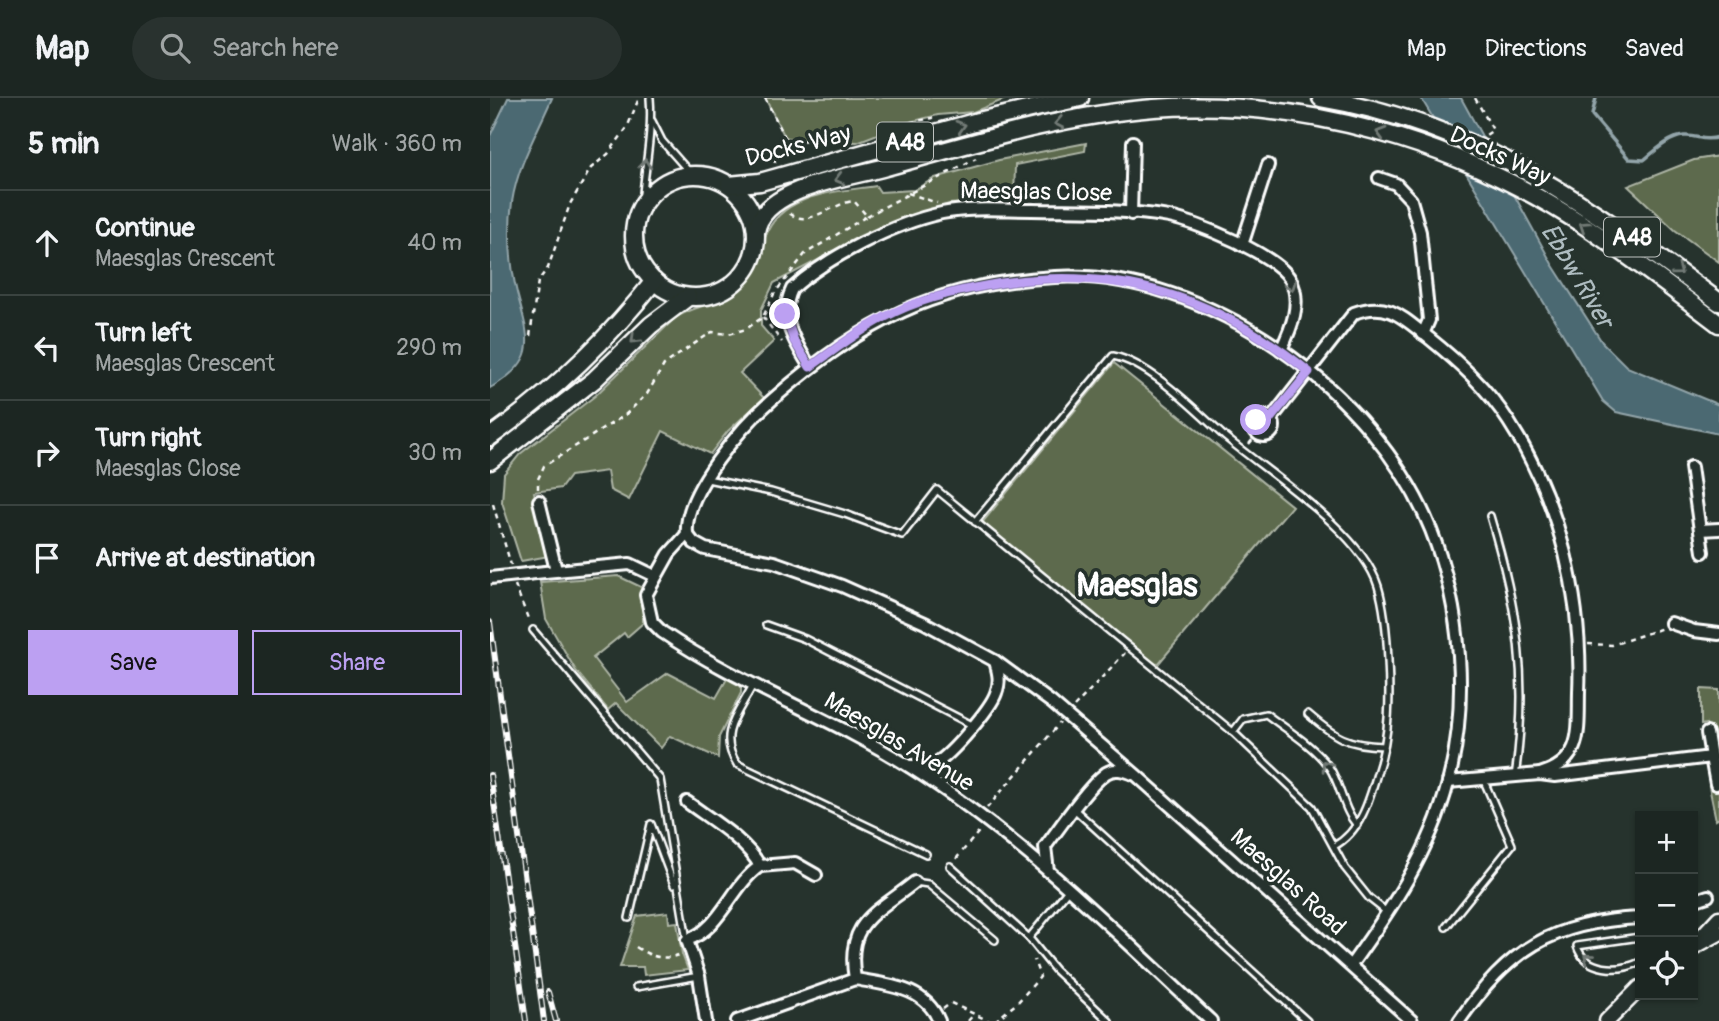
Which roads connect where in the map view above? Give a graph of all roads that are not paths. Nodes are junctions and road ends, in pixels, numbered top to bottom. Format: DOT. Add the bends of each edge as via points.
graph roads {
  1 [pos="650,98"];
  2 [pos="1080,98"];
  3 [pos="1321,98"];
  4 [pos="652,121"];
  5 [pos="1133,142"];
  6 [pos="1268,165"];
  7 [pos="692,175"];
  8 [pos="1379,178"];
  9 [pos="729,185"];
  10 [pos="642,206"];
  11 [pos="1131,214"];
  12 [pos="756,232"];
  13 [pos="1242,245"];
  14 [pos="654,281"];
  15 [pos="688,297"];
  16 [pos="1719,302"];
  17 [pos="1719,324"];
  18 [pos="1423,334"];
  19 [pos="1281,349"];
  20 [pos="810,367"];
  21 [pos="1309,372"];
  22 [pos="1258,433"];
  23 [pos="490,437"];
  24 [pos="490,461"];
  25 [pos="1691,467"];
  26 [pos="707,479"];
  27 [pos="539,501"];
  28 [pos="1490,516"];
  29 [pos="975,522"];
  30 [pos="1719,529"];
  31 [pos="1700,530"];
  32 [pos="687,534"];
  33 [pos="1703,552"];
  34 [pos="551,571"];
  35 [pos="655,576"];
  36 [pos="490,578"];
  37 [pos="1671,623"];
  38 [pos="766,625"];
  39 [pos="533,630"];
  40 [pos="1719,634"];
  41 [pos="995,661"];
  42 [pos="755,683"];
  43 [pos="1308,714"];
  44 [pos="972,726"];
  45 [pos="1233,732"];
  46 [pos="1707,733"];
  47 [pos="1384,746"];
  48 [pos="1711,757"];
  49 [pos="909,766"];
  50 [pos="1541,774"];
  51 [pos="1136,775"];
  52 [pos="1515,777"];
  53 [pos="1484,781"];
  54 [pos="1448,782"];
  55 [pos="1716,784"];
  56 [pos="687,802"];
  57 [pos="1074,809"];
  58 [pos="1357,825"];
  59 [pos="1334,846"];
  60 [pos="926,854"];
  61 [pos="760,866"];
  62 [pos="950,866"];
  63 [pos="1048,872"];
  64 [pos="816,875"];
  65 [pos="915,881"];
  66 [pos="1068,890"];
  67 [pos="1708,896"];
  68 [pos="679,897"];
  69 [pos="1698,899"];
  70 [pos="1388,914"];
  71 [pos="629,918"];
  72 [pos="1719,918"];
  73 [pos="1635,919"];
  74 [pos="1446,927"];
  75 [pos="1719,933"];
  76 [pos="1635,938"];
  77 [pos="687,940"];
  78 [pos="995,940"];
  79 [pos="1031,941"];
  80 [pos="1698,941"];
  81 [pos="1698,944"];
  82 [pos="1635,964"];
  83 [pos="1351,965"];
  84 [pos="699,976"];
  85 [pos="855,979"];
  86 [pos="636,987"];
  87 [pos="1635,993"];
  88 [pos="938,1018"];
  89 [pos="706,1021"];
  90 [pos="737,1021"];
  91 [pos="1108,1021"];
  92 [pos="1211,1021"];
  93 [pos="1307,1021"];
  94 [pos="1412,1021"];
  95 [pos="1459,1021"];
  96 [pos="1607,1021"];
  1 -- 4 [label="lane"];
  9 -- 2 [label="main road, Docks Way / A48, one-way" via="760,182 978,121"];
  3 -- 16 [label="main road, Docks Way / A48, one-way" via="1428,126 1541,177 1598,212"];
  4 -- 7 [label="lane" via="662,141"];
  10 -- 4 [label="lane, one-way"];
  5 -- 11 [label="street, Maesglas Close"];
  6 -- 13 [label="street"];
  7 -- 9 [label="main road" via="713,177"];
  7 -- 10 [label="main road" via="653,191"];
  8 -- 18 [label="street" via="1396,184 1411,200 1420,232 1429,320"];
  9 -- 12 [label="main road" via="744,199"];
  10 -- 14 [label="main road" via="635,226 635,248"];
  11 -- 13 [label="street, Maesglas Close" via="1178,219"];
  11 -- 20 [label="street, Maesglas Close" via="953,212 921,218 877,236 799,283 788,298 785,314"];
  12 -- 15 [label="main road" via="754,253 745,272 710,296"];
  17 -- 12 [label="main road, Docks Way / A48, one-way" via="1582,224 1485,170 1347,123 1276,110 1154,108 1036,127 804,189 766,209 758,218"];
  13 -- 19 [label="street, Maesglas Close, one-way" via="1282,268 1293,286 1295,312"];
  14 -- 15 [label="main road"];
  14 -- 23 [label="main road" via="621,324 583,362"];
  15 -- 24 [label="main road, one-way" via="651,325 594,380"];
  18 -- 21 [label="street" via="1384,308 1369,307 1354,313"];
  18 -- 50 [label="street" via="1489,394 1526,453 1570,574 1578,643 1577,744 1555,770"];
  19 -- 20 [label="street" via="1221,313 1182,297 1134,285 1056,277 961,289 897,311"];
  19 -- 21 [label="street"];
  20 -- 26 [label="street" via="735,438"];
  21 -- 22 [label="street" via="1271,418 1272,431"];
  21 -- 54 [label="street" via="1341,400 1390,456 1430,528 1446,575 1460,680"];
  25 -- 31 [label="street"];
  26 -- 29 [label="lane" via="771,492 902,536 937,490"];
  26 -- 32 [label="street" via="691,509"];
  27 -- 34 [label="street"];
  28 -- 52 [label="lane" via="1520,639 1520,737"];
  29 -- 45 [label="lane"];
  29 -- 47 [label="lane" via="1113,356 1125,358 1169,388 1340,530 1364,559 1378,585 1387,639 1390,688"];
  30 -- 31 [label="street"];
  31 -- 33 [label="street"];
  32 -- 35 [label="street, Maesglas Avenue"];
  32 -- 41 [label="street, Maesglas Road" via="705,549 774,562 842,586 925,622"];
  34 -- 35 [label="street" via="629,564"];
  34 -- 36 [label="street, bridge"];
  35 -- 42 [label="street, Maesglas Avenue" via="646,595 652,622 677,642"];
  37 -- 40 [label="street"];
  38 -- 44 [label="lane" via="805,639"];
  39 -- 68 [label="lane" via="660,779"];
  41 -- 44 [label="street" via="996,694"];
  41 -- 51 [label="street, Maesglas Road"];
  42 -- 49 [label="street, Maesglas Avenue"];
  42 -- 60 [label="lane" via="726,736 737,764"];
  43 -- 47 [label="lane" via="1333,735 1355,745"];
  44 -- 49 [label="street" via="946,757 933,765"];
  58 -- 45 [label="lane, one-way" via="1323,760 1266,714 1243,719"];
  45 -- 59 [label="lane" via="1312,807"];
  46 -- 48 [label="street"];
  47 -- 58 [label="lane"];
  48 -- 50 [label="street"];
  48 -- 55 [label="street"];
  49 -- 63 [label="street, Maesglas Avenue" via="984,818"];
  50 -- 52 [label="street"];
  51 -- 57 [label="street" via="1124,770 1107,773"];
  51 -- 83 [label="street, Maesglas Road"];
  52 -- 53 [label="street"];
  53 -- 54 [label="street"];
  53 -- 74 [label="lane" via="1512,845"];
  54 -- 70 [label="street" via="1426,849"];
  56 -- 61 [label="street" via="736,840"];
  57 -- 63 [label="street" via="1045,847"];
  57 -- 93 [label="lane"];
  58 -- 59 [label="lane"];
  59 -- 70 [label="lane" via="1369,898"];
  61 -- 64 [label="street" via="795,863"];
  61 -- 77 [label="street" via="706,931"];
  62 -- 79 [label="lane"];
  63 -- 66 [label="street, Maesglas Avenue"];
  65 -- 78 [label="lane" via="928,884"];
  65 -- 85 [label="street" via="865,922 853,938"];
  66 -- 79 [label="lane"];
  66 -- 92 [label="street, Maesglas Avenue"];
  67 -- 69 [label="street"];
  68 -- 71 [label="lane" via="651,824"];
  68 -- 77 [label="lane"];
  70 -- 83 [label="street"];
  72 -- 80 [label="main road"];
  73 -- 95 [label="street" via="1558,931 1532,943 1503,968"];
  75 -- 81 [label="main road"];
  82 -- 76 [label="lane, one-way" via="1599,967 1581,955 1577,946"];
  77 -- 84 [label="street"];
  79 -- 91 [label="lane"];
  83 -- 94 [label="street, Maesglas Road"];
  84 -- 86 [label="lane"];
  84 -- 89 [label="street"];
  85 -- 88 [label="street" via="903,989 928,1000"];
  85 -- 90 [label="street"];
  87 -- 96 [label="main road"];
}
